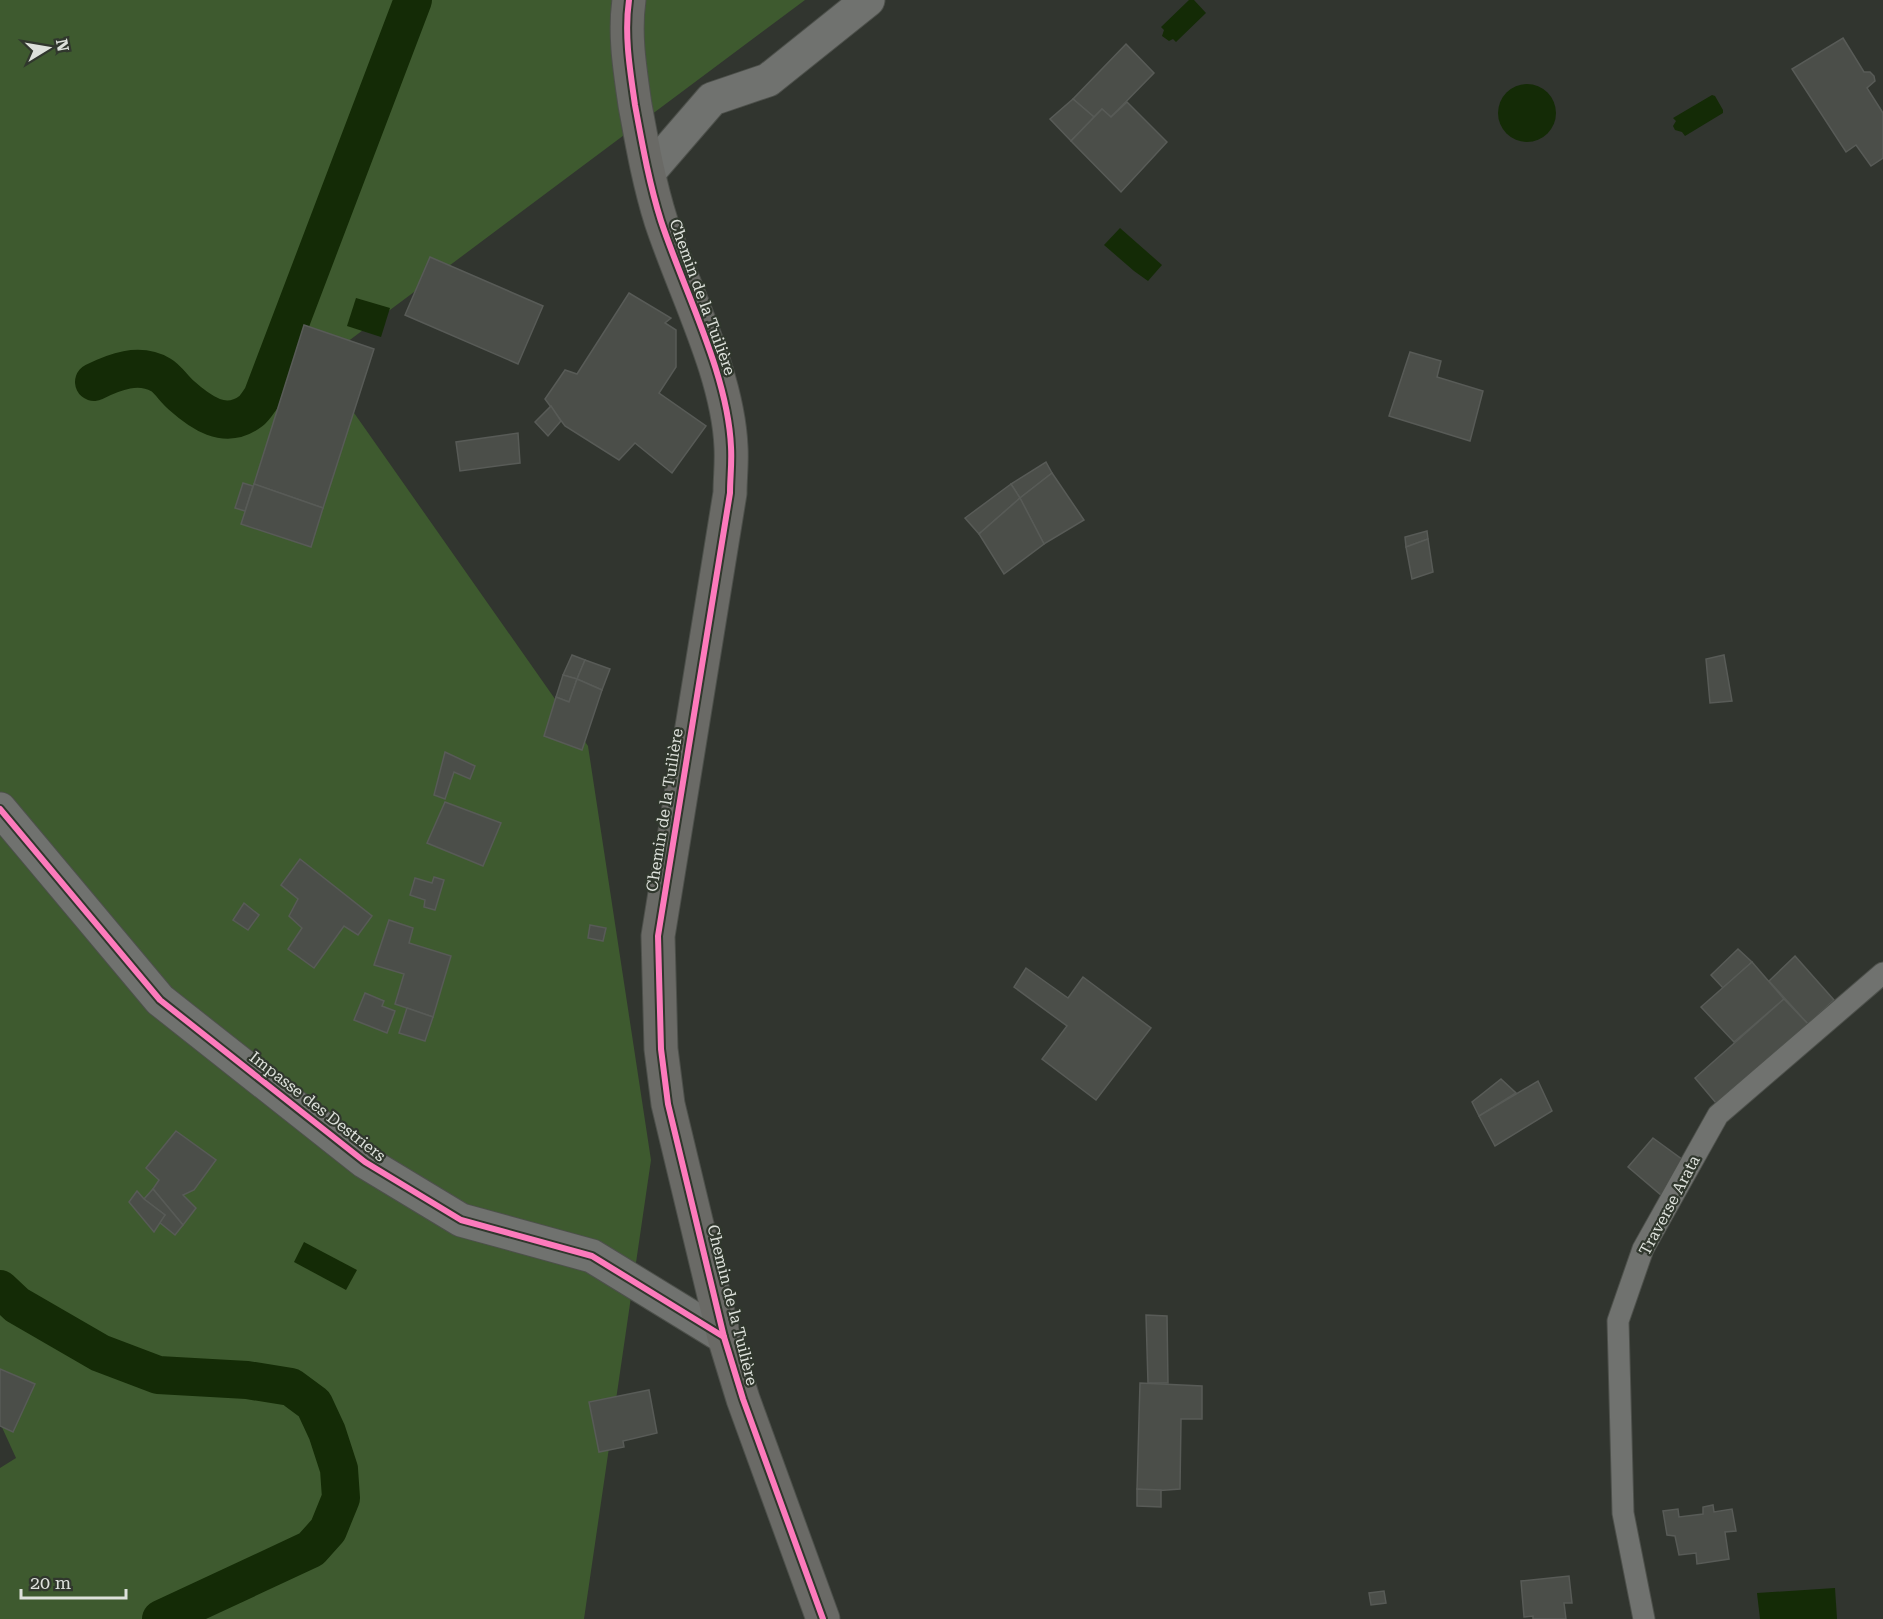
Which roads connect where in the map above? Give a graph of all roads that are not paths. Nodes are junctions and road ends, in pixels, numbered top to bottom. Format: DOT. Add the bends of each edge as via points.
graph roads {
  1 [pos="628,0"];
  2 [pos="867,0"];
  3 [pos="649,172"];
  4 [pos="0,809"];
  5 [pos="1883,973"];
  6 [pos="724,1337"];
  7 [pos="823,1619"];
  8 [pos="1644,1619"];
  1 -- 3 [label="street, Chemin de la Tuilière" via="629,69"];
  2 -- 3 [label="street" via="768,80 712,99"];
  3 -- 6 [label="street, Chemin de la Tuilière" via="661,221 716,372 731,447 730,493 658,936 661,1049 668,1104"];
  4 -- 6 [label="street, Impasse des Destriers" via="160,1000 364,1162 461,1220 592,1256"];
  5 -- 8 [label="lane, Traverse Arata" via="1718,1115 1643,1249 1618,1321 1623,1514"];
  6 -- 7 [label="street, Chemin de la Tuilière"];
}
